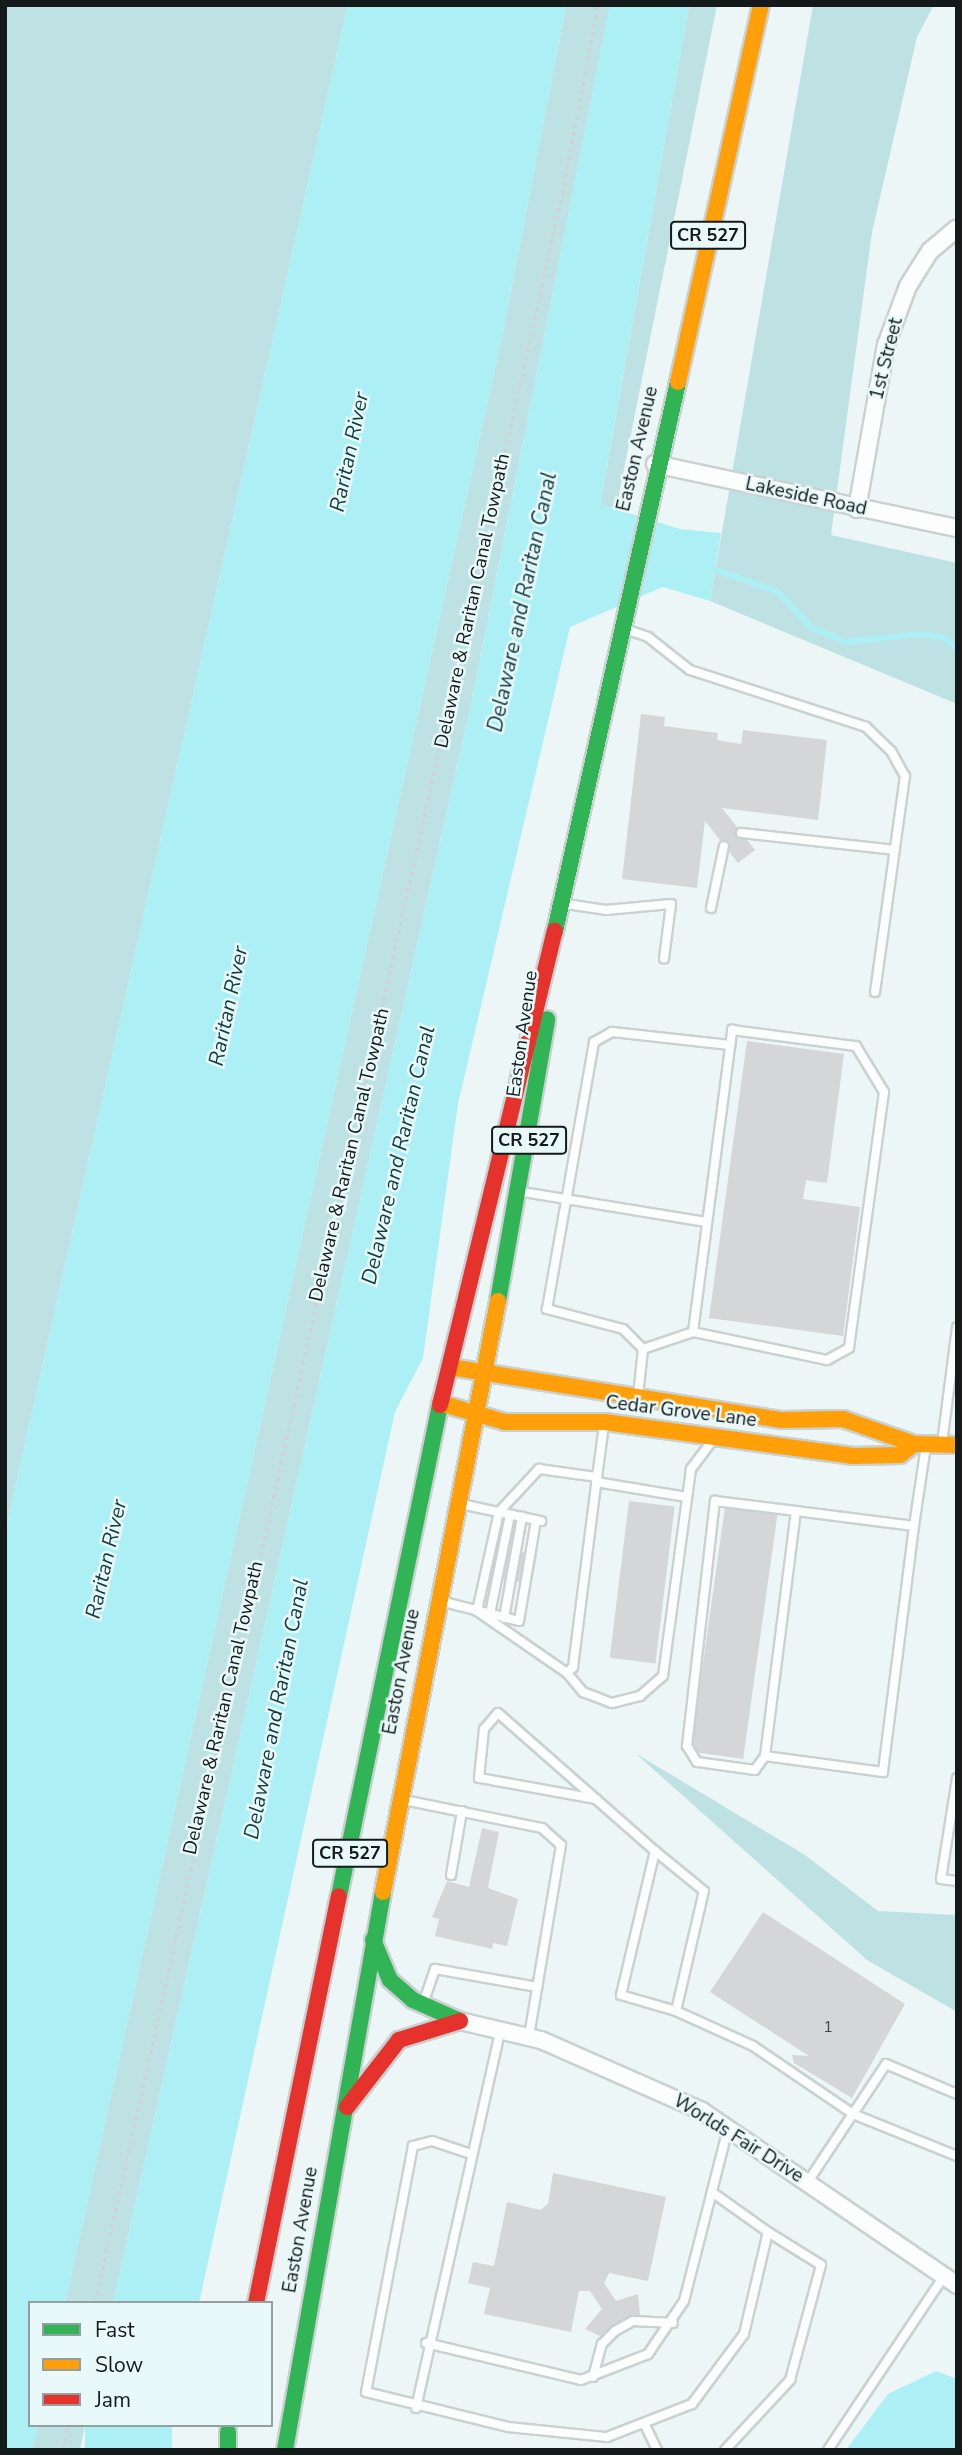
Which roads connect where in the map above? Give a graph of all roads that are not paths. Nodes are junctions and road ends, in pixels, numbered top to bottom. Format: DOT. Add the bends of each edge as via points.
graph roads {
  1 [pos="761,5"];
  2 [pos="957,228"];
  3 [pos="655,464"];
  4 [pos="857,509"];
  5 [pos="957,528"];
  6 [pos="619,627"];
  7 [pos="741,833"];
  8 [pos="724,846"];
  9 [pos="894,850"];
  10 [pos="562,903"];
  11 [pos="711,908"];
  12 [pos="664,959"];
  13 [pos="875,992"];
  14 [pos="730,1045"];
  15 [pos="520,1191"];
  16 [pos="566,1199"];
  17 [pos="707,1222"];
  18 [pos="957,1327"];
  19 [pos="693,1332"];
  20 [pos="643,1349"];
  21 [pos="450,1367"];
  22 [pos="484,1374"];
  23 [pos="638,1399"];
  24 [pos="440,1403"];
  25 [pos="478,1412"];
  26 [pos="605,1422"];
  27 [pos="715,1438"];
  28 [pos="935,1444"];
  29 [pos="596,1479"];
  30 [pos="687,1497"];
  31 [pos="458,1504"];
  32 [pos="796,1511"];
  33 [pos="499,1512"];
  34 [pos="510,1515"];
  35 [pos="522,1517"];
  36 [pos="914,1526"];
  37 [pos="438,1600"];
  38 [pos="477,1611"];
  39 [pos="490,1614"];
  40 [pos="504,1618"];
  41 [pos="567,1673"];
  42 [pos="765,1756"];
  43 [pos="957,1778"];
  44 [pos="399,1799"];
  45 [pos="596,1799"];
  46 [pos="462,1811"];
  47 [pos="953,1821"];
  48 [pos="655,1851"];
  49 [pos="451,1875"];
  50 [pos="957,1881"];
  51 [pos="373,1940"];
  52 [pos="537,1987"];
  53 [pos="423,2005"];
  54 [pos="676,2011"];
  55 [pos="460,2021"];
  56 [pos="500,2031"];
  57 [pos="529,2037"];
  58 [pos="957,2094"];
  59 [pos="342,2114"];
  60 [pos="853,2114"];
  61 [pos="728,2129"];
  62 [pos="471,2154"];
  63 [pos="957,2156"];
  64 [pos="807,2183"];
  65 [pos="712,2192"];
  66 [pos="768,2232"];
  67 [pos="951,2280"];
  68 [pos="256,2301"];
  69 [pos="673,2323"];
  70 [pos="426,2343"];
  71 [pos="593,2377"];
  72 [pos="416,2408"];
  73 [pos="644,2423"];
  74 [pos="229,2429"];
  75 [pos="226,2450"];
  76 [pos="285,2450"];
  77 [pos="657,2450"];
  78 [pos="724,2450"];
  79 [pos="828,2450"];
  1 -- 3 [label="main road, Easton Avenue / CR 527"];
  2 -- 4 [label="street, 1st Street" via="930,251 908,286 886,345"];
  3 -- 4 [label="street, Lakeside Road"];
  3 -- 6 [label="main road, Easton Avenue / CR 527"];
  4 -- 5 [label="street, Lakeside Road"];
  6 -- 9 [label="lane" via="648,637 690,670 866,727 891,751 905,776"];
  6 -- 10 [label="main road, Easton Avenue / CR 527"];
  7 -- 9 [label="lane"];
  8 -- 11 [label="lane"];
  9 -- 13 [label="lane"];
  10 -- 12 [label="lane" via="606,910 671,904"];
  10 -- 15 [label="main road, Easton Avenue / CR 527"];
  10 -- 21 [label="main road, Easton Avenue / CR 527"];
  14 -- 16 [label="lane" via="612,1032 594,1042"];
  14 -- 17 [label="lane"];
  14 -- 19 [label="lane" via="732,1030 856,1046 884,1092 849,1348 827,1360"];
  15 -- 16 [label="lane"];
  15 -- 22 [label="main road, Easton Avenue / CR 527"];
  16 -- 17 [label="lane"];
  16 -- 20 [label="lane" via="547,1309 623,1329"];
  17 -- 19 [label="lane"];
  18 -- 28 [label="lane"];
  19 -- 20 [label="lane"];
  20 -- 23 [label="lane"];
  21 -- 22 [label="main road, Cedar Grove Lane"];
  21 -- 24 [label="main road, Easton Avenue / CR 527"];
  22 -- 23 [label="main road, Cedar Grove Lane"];
  22 -- 25 [label="main road, Easton Avenue / CR 527"];
  23 -- 28 [label="main road, Cedar Grove Lane" via="782,1420 843,1419"];
  24 -- 25 [label="main road, Cedar Grove Lane"];
  24 -- 68 [label="main road, Easton Avenue / CR 527"];
  25 -- 26 [label="main road, Cedar Grove Lane" via="505,1422"];
  25 -- 31 [label="main road, Easton Avenue / CR 527"];
  26 -- 27 [label="main road, Cedar Grove Lane"];
  26 -- 29 [label="lane"];
  27 -- 28 [label="main road, Cedar Grove Lane" via="852,1456 901,1455"];
  27 -- 30 [label="lane" via="691,1469"];
  28 -- 36 [label="lane"];
  29 -- 30 [label="lane"];
  29 -- 33 [label="lane" via="540,1469"];
  29 -- 41 [label="lane" via="573,1667"];
  30 -- 41 [label="lane" via="663,1676 640,1696 612,1703 583,1692"];
  31 -- 33 [label="lane"];
  31 -- 37 [label="main road, Easton Avenue / CR 527"];
  32 -- 36 [label="lane"];
  32 -- 42 [label="lane"];
  32 -- 42 [label="lane" via="715,1501 687,1746 689,1756 709,1764 755,1770"];
  33 -- 34 [label="lane"];
  33 -- 38 [label="lane"];
  34 -- 35 [label="lane"];
  34 -- 39 [label="lane"];
  35 -- 40 [label="lane"];
  35 -- 40 [label="lane" via="538,1520 519,1621"];
  36 -- 42 [label="lane" via="883,1772"];
  37 -- 38 [label="lane"];
  37 -- 44 [label="main road, Easton Avenue / CR 527"];
  38 -- 39 [label="lane"];
  38 -- 41 [label="lane"];
  39 -- 40 [label="lane"];
  43 -- 47 [label="lane"];
  44 -- 46 [label="lane"];
  44 -- 51 [label="main road, Easton Avenue / CR 527"];
  45 -- 45 [label="lane" via="498,1713 484,1729 479,1778"];
  45 -- 48 [label="lane"];
  46 -- 49 [label="lane"];
  46 -- 52 [label="lane" via="542,1828 561,1844"];
  47 -- 50 [label="lane" via="941,1879"];
  48 -- 54 [label="lane" via="704,1891"];
  48 -- 54 [label="lane" via="621,1996"];
  51 -- 53 [label="main road" via="390,1980"];
  51 -- 59 [label="main road, Easton Avenue / CR 527"];
  52 -- 53 [label="lane" via="435,1969"];
  52 -- 57 [label="lane"];
  53 -- 55 [label="main road"];
  54 -- 60 [label="lane" via="754,2046"];
  55 -- 56 [label="street, Worlds Fair Drive"];
  55 -- 59 [label="main road" via="399,2040"];
  56 -- 57 [label="street, Worlds Fair Drive"];
  56 -- 62 [label="lane"];
  57 -- 61 [label="street, Worlds Fair Drive" via="632,2077"];
  58 -- 60 [label="lane" via="886,2064"];
  59 -- 76 [label="main road, Easton Avenue / CR 527"];
  60 -- 63 [label="lane"];
  60 -- 64 [label="lane"];
  61 -- 64 [label="street, Worlds Fair Drive"];
  61 -- 65 [label="lane"];
  62 -- 70 [label="lane"];
  62 -- 72 [label="lane" via="432,2141 413,2146 366,2392"];
  64 -- 67 [label="street, Worlds Fair Drive"];
  65 -- 66 [label="lane"];
  65 -- 69 [label="lane"];
  66 -- 73 [label="lane" via="744,2334 692,2404"];
  66 -- 78 [label="lane" via="821,2265 790,2380"];
  67 -- 79 [label="lane"];
  69 -- 71 [label="lane" via="648,2354"];
  69 -- 71 [label="lane" via="633,2320 615,2331 602,2344"];
  70 -- 71 [label="lane" via="551,2375"];
  70 -- 72 [label="lane"];
  72 -- 73 [label="lane" via="607,2437"];
  73 -- 77 [label="lane"];
  74 -- 75 [label="main road"];
}
